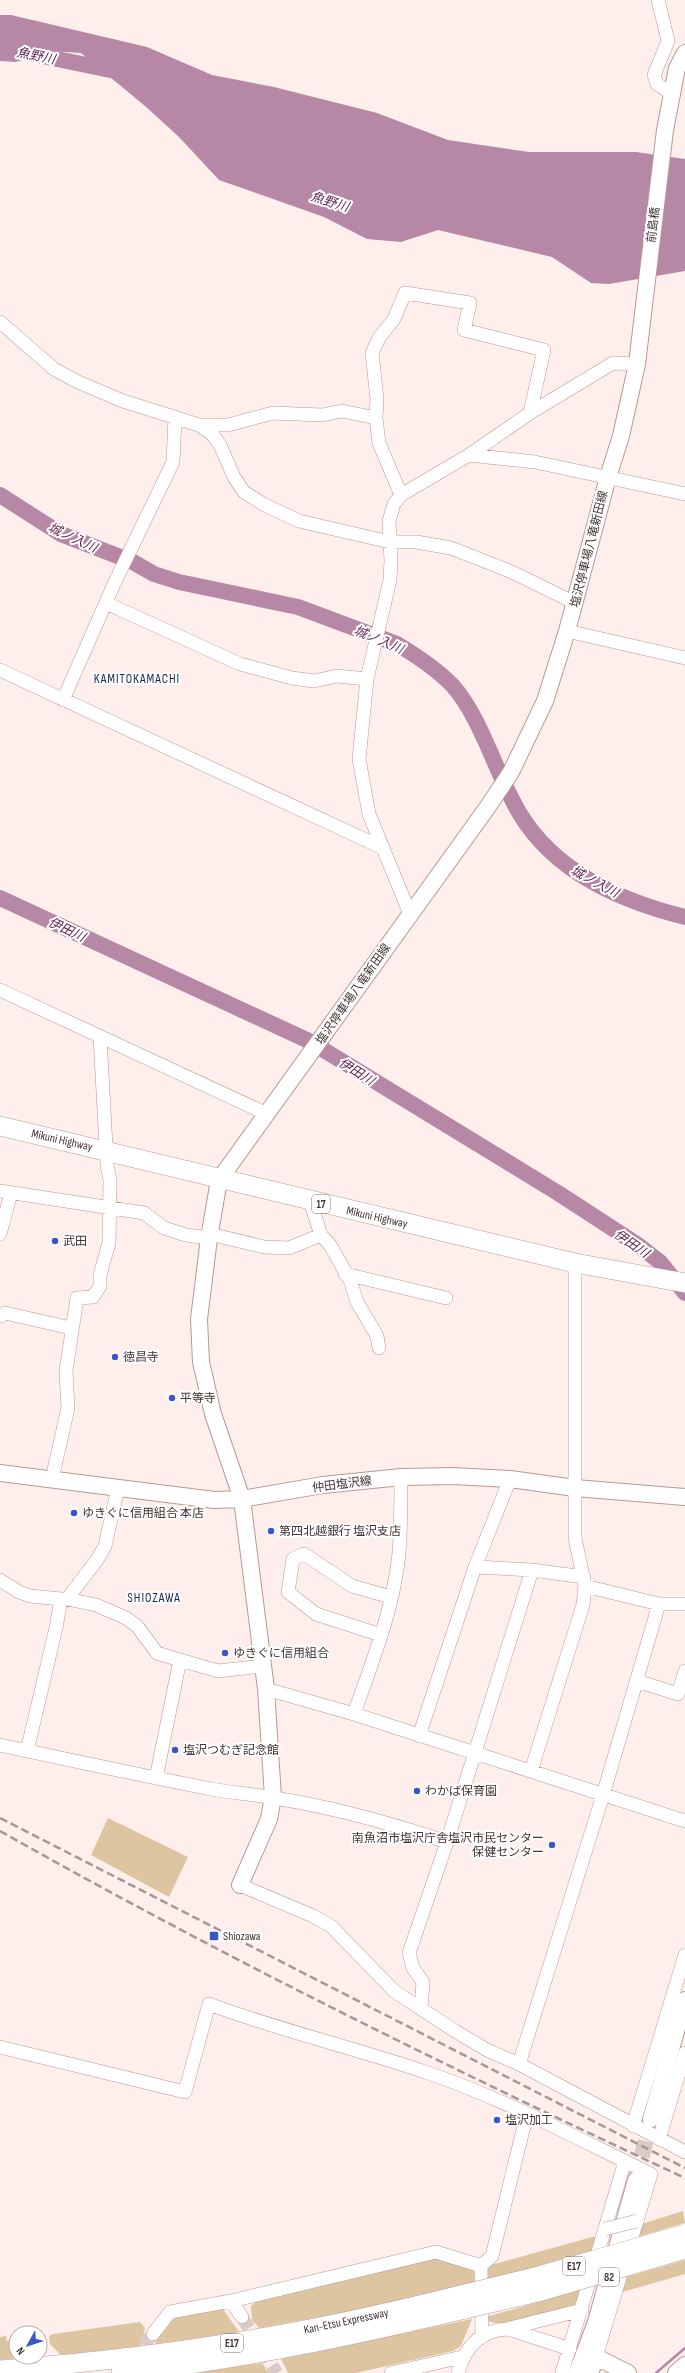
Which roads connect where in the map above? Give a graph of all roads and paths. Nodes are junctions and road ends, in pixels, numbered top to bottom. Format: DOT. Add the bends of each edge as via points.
graph roads {
  1 [pos="658,0"];
  2 [pos="685,53"];
  3 [pos="671,94"];
  4 [pos="642,320"];
  5 [pos="0,322"];
  6 [pos="637,364"];
  7 [pos="530,413"];
  8 [pos="175,417"];
  9 [pos="376,418"];
  10 [pos="199,425"];
  11 [pos="469,455"];
  12 [pos="608,477"];
  13 [pos="685,494"];
  14 [pos="401,495"];
  15 [pos="390,542"];
  16 [pos="106,603"];
  17 [pos="575,603"];
  18 [pos="567,631"];
  19 [pos="685,658"];
  20 [pos="0,670"];
  21 [pos="367,679"];
  22 [pos="63,700"];
  23 [pos="383,848"];
  24 [pos="410,914"];
  25 [pos="0,990"];
  26 [pos="100,1037"];
  27 [pos="265,1113"];
  28 [pos="0,1126"];
  29 [pos="106,1150"];
  30 [pos="219,1180"];
  31 [pos="6,1192"];
  32 [pos="310,1201"];
  33 [pos="111,1209"];
  34 [pos="0,1234"];
  35 [pos="321,1235"];
  36 [pos="209,1236"];
  37 [pos="575,1263"];
  38 [pos="345,1274"];
  39 [pos="683,1283"];
  40 [pos="446,1298"];
  41 [pos="0,1319"];
  42 [pos="71,1328"];
  43 [pos="379,1348"];
  44 [pos="0,1472"];
  45 [pos="401,1477"];
  46 [pos="52,1479"];
  47 [pos="510,1479"];
  48 [pos="118,1488"];
  49 [pos="574,1488"];
  50 [pos="684,1495"];
  51 [pos="242,1500"];
  52 [pos="475,1567"];
  53 [pos="532,1570"];
  54 [pos="0,1580"];
  55 [pos="584,1582"];
  56 [pos="391,1597"];
  57 [pos="64,1599"];
  58 [pos="659,1604"];
  59 [pos="685,1604"];
  60 [pos="381,1635"];
  61 [pos="180,1660"];
  62 [pos="263,1666"];
  63 [pos="685,1671"];
  64 [pos="637,1681"];
  65 [pos="266,1689"];
  66 [pos="354,1714"];
  67 [pos="419,1736"];
  68 [pos="0,1745"];
  69 [pos="27,1751"];
  70 [pos="475,1754"];
  71 [pos="531,1771"];
  72 [pos="156,1778"];
  73 [pos="603,1795"];
  74 [pos="273,1798"];
  75 [pos="685,1821"];
  76 [pos="447,1842"];
  77 [pos="240,1885"];
  78 [pos="685,1955"];
  79 [pos="685,2000"];
  80 [pos="421,2009"];
  81 [pos="0,2047"];
  82 [pos="685,2053"];
  83 [pos="519,2064"];
  84 [pos="526,2114"];
  85 [pos="651,2119"];
  86 [pos="633,2126"];
  87 [pos="659,2139"];
  88 [pos="685,2152"];
  89 [pos="625,2161"];
  90 [pos="636,2180"];
  91 [pos="636,2221"];
  92 [pos="605,2229"];
  93 [pos="685,2234"];
  94 [pos="685,2250"];
  95 [pos="481,2266"];
  96 [pos="231,2301"];
  97 [pos="464,2302"];
  98 [pos="582,2310"];
  99 [pos="242,2317"];
  100 [pos="508,2329"];
  101 [pos="154,2334"];
  102 [pos="482,2334"];
  103 [pos="570,2349"];
  104 [pos="596,2357"];
  105 [pos="462,2358"];
  106 [pos="685,2366"];
  107 [pos="0,2370"];
  108 [pos="121,2373"];
  109 [pos="391,2373"];
  110 [pos="458,2373"];
  111 [pos="562,2373"];
  112 [pos="577,2373"];
  113 [pos="590,2373"];
  114 [pos="628,2373"];
  115 [pos="676,2373"];
  1 -- 3 [label="street" via="668,41 654,75 657,84"];
  2 -- 3 [label="main road" via="677,68"];
  3 -- 4 [label="main road, 前島橋"];
  4 -- 6 [label="main road, 塩沢停車場八竜新田線"];
  5 -- 8 [label="street" via="54,369 123,401"];
  6 -- 7 [label="street" via="613,363"];
  6 -- 12 [label="main road, 塩沢停車場八竜新田線" via="621,436"];
  7 -- 9 [label="street" via="544,350 464,330 470,303 405,293 394,319 379,338 372,353 377,399"];
  7 -- 11 [label="street"];
  8 -- 10 [label="street"];
  8 -- 16 [label="street" via="173,462"];
  9 -- 10 [label="street" via="342,411 322,415 273,413 228,425"];
  9 -- 14 [label="street" via="379,443"];
  10 -- 15 [label="street" via="212,434 220,445 234,477 244,492 263,504 299,521"];
  11 -- 12 [label="street" via="535,462"];
  11 -- 14 [label="street"];
  12 -- 13 [label="street"];
  12 -- 17 [label="main road, 塩沢停車場八竜新田線"];
  14 -- 15 [label="street" via="394,504 388,521"];
  15 -- 17 [label="street" via="416,542 451,548 512,572"];
  15 -- 21 [label="street" via="390,580"];
  16 -- 21 [label="street" via="240,664 292,678 314,681 337,676"];
  16 -- 22 [label="street"];
  17 -- 18 [label="main road, 塩沢停車場八竜新田線"];
  18 -- 19 [label="street"];
  18 -- 24 [label="main road, 塩沢停車場八竜新田線" via="545,701 511,772"];
  20 -- 22 [label="street"];
  21 -- 23 [label="street" via="359,759 369,814"];
  22 -- 23 [label="street"];
  23 -- 24 [label="street"];
  24 -- 27 [label="main road, 塩沢停車場八竜新田線" via="324,1037"];
  25 -- 26 [label="street"];
  26 -- 27 [label="street"];
  26 -- 29 [label="street"];
  27 -- 30 [label="main road, 塩沢停車場八竜新田線"];
  28 -- 29 [label="highway, Mikuni Highway / 17"];
  29 -- 30 [label="highway, Mikuni Highway / 17"];
  29 -- 33 [label="street"];
  30 -- 32 [label="highway, Mikuni Highway / 17"];
  30 -- 36 [label="main road"];
  31 -- 33 [label="street"];
  31 -- 34 [label="street"];
  32 -- 35 [label="street"];
  32 -- 37 [label="highway, Mikuni Highway / 17"];
  33 -- 36 [label="street" via="144,1213 164,1228 186,1235"];
  33 -- 42 [label="street" via="110,1243 100,1275 100,1286 93,1297 77,1298"];
  35 -- 36 [label="street" via="289,1248 264,1247"];
  35 -- 38 [label="street" via="330,1245"];
  36 -- 51 [label="main road" via="200,1319 201,1362 212,1414"];
  37 -- 39 [label="highway, Mikuni Highway / 17"];
  37 -- 49 [label="street"];
  38 -- 40 [label="street"];
  38 -- 43 [label="street" via="350,1280 357,1302 377,1336"];
  41 -- 42 [label="street" via="5,1313"];
  42 -- 46 [label="street" via="66,1371 68,1408"];
  44 -- 46 [label="main road, 仲田塩沢線"];
  45 -- 47 [label="main road, 仲田塩沢線"];
  45 -- 51 [label="main road, 仲田塩沢線" via="323,1485"];
  45 -- 56 [label="street" via="399,1554"];
  46 -- 48 [label="main road, 仲田塩沢線"];
  47 -- 49 [label="main road, 仲田塩沢線"];
  47 -- 52 [label="street"];
  48 -- 51 [label="main road, 仲田塩沢線" via="214,1500"];
  48 -- 57 [label="street" via="105,1546 97,1560"];
  49 -- 50 [label="main road, 仲田塩沢線"];
  49 -- 55 [label="street" via="575,1538"];
  51 -- 62 [label="main road"];
  52 -- 53 [label="street"];
  52 -- 67 [label="street"];
  53 -- 55 [label="street"];
  53 -- 70 [label="street"];
  54 -- 57 [label="street" via="30,1596"];
  55 -- 58 [label="street"];
  55 -- 71 [label="street" via="583,1606"];
  56 -- 60 [label="street"];
  56 -- 60 [label="street" via="352,1586 304,1554 293,1559 288,1592 316,1614"];
  57 -- 61 [label="street" via="96,1605 126,1618 137,1626 157,1653"];
  57 -- 69 [label="street"];
  58 -- 59 [label="street"];
  58 -- 64 [label="street"];
  60 -- 66 [label="street"];
  61 -- 62 [label="street" via="218,1671"];
  61 -- 72 [label="street"];
  62 -- 65 [label="main road"];
  63 -- 64 [label="street" via="678,1694"];
  64 -- 73 [label="street"];
  65 -- 66 [label="street"];
  65 -- 74 [label="main road"];
  66 -- 67 [label="street"];
  67 -- 70 [label="street"];
  68 -- 69 [label="street"];
  69 -- 72 [label="street"];
  70 -- 71 [label="street"];
  70 -- 76 [label="street"];
  71 -- 73 [label="street"];
  72 -- 74 [label="street" via="243,1795"];
  73 -- 75 [label="street"];
  73 -- 83 [label="street"];
  74 -- 76 [label="street" via="384,1821"];
  74 -- 77 [label="main road" via="269,1819"];
  76 -- 80 [label="street" via="409,1953 413,1968 423,1982"];
  77 -- 80 [label="street" via="331,1926 380,1979"];
  78 -- 86 [label="street"];
  79 -- 85 [label="main road"];
  80 -- 83 [label="street" via="487,2050"];
  81 -- 84 [label="street" via="185,2092 209,2004 262,2023 429,2073"];
  82 -- 87 [label="street"];
  83 -- 86 [label="street"];
  84 -- 89 [label="street"];
  84 -- 95 [label="street" via="492,2256"];
  86 -- 87 [label="street"];
  87 -- 88 [label="street"];
  89 -- 91 [label="street" via="651,2174"];
  89 -- 92 [label="street"];
  90 -- 112 [label="main road, 82" via="596,2322"];
  91 -- 92 [label="street, bridge"];
  91 -- 104 [label="street"];
  92 -- 98 [label="street"];
  93 -- 97 [label="highway, Kan-Etsu Expressway / E17, bridge" via="539,2276"];
  94 -- 97 [label="highway, Kan-Etsu Expressway / E17, bridge" via="542,2291"];
  95 -- 96 [label="street" via="436,2252"];
  95 -- 102 [label="street"];
  96 -- 99 [label="street"];
  96 -- 101 [label="street" via="170,2312"];
  97 -- 107 [label="highway, Kan-Etsu Expressway / E17" via="227,2344 84,2363"];
  97 -- 108 [label="highway, Kan-Etsu Expressway / E17" via="302,2345 227,2359"];
  98 -- 100 [label="street"];
  98 -- 103 [label="street"];
  100 -- 102 [label="street"];
  100 -- 103 [label="street"];
  102 -- 105 [label="street"];
  103 -- 111 [label="street"];
  104 -- 113 [label="main road"];
  104 -- 114 [label="main road"];
  105 -- 109 [label="street"];
  105 -- 110 [label="street"];
  106 -- 115 [label="main road"];
}
